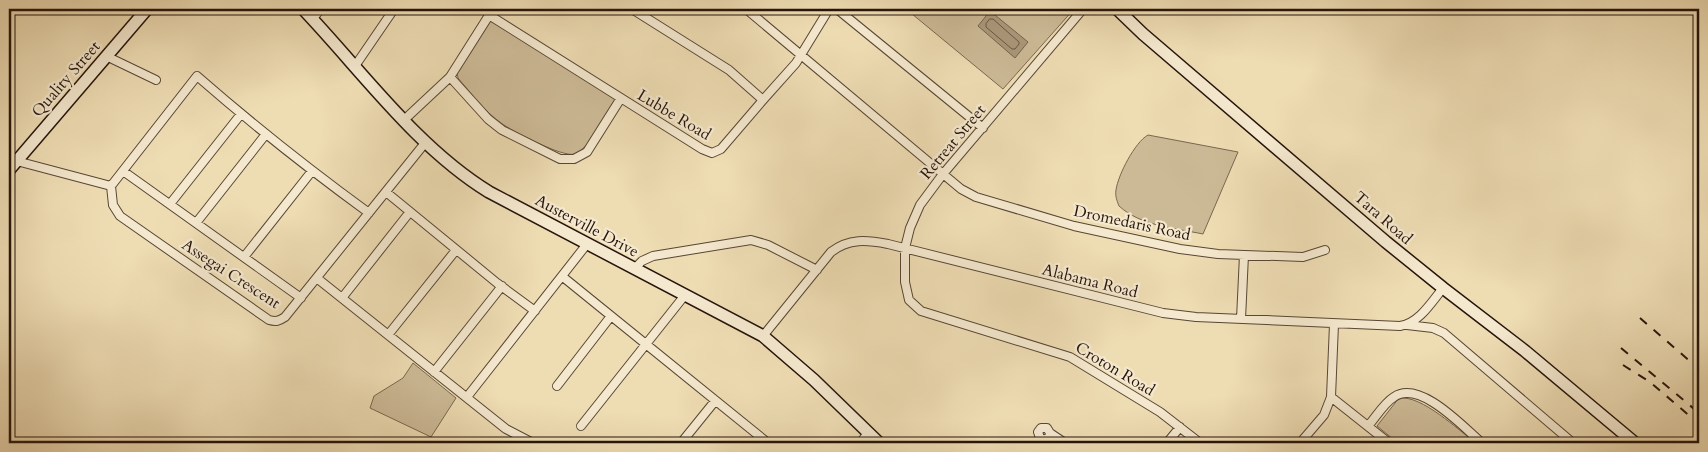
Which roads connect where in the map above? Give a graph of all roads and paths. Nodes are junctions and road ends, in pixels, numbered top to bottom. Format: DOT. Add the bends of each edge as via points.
graph roads {
  1 [pos="147,9"];
  2 [pos="303,9"];
  3 [pos="321,9"];
  4 [pos="394,9"];
  5 [pos="632,9"];
  6 [pos="746,9"];
  7 [pos="829,9"];
  8 [pos="837,9"];
  9 [pos="1083,9"];
  10 [pos="1117,9"];
  11 [pos="491,12"];
  12 [pos="312,19"];
  13 [pos="801,55"];
  14 [pos="106,56"];
  15 [pos="355,66"];
  16 [pos="450,77"];
  17 [pos="156,80"];
  18 [pos="621,98"];
  19 [pos="763,100"];
  20 [pos="241,114"];
  21 [pos="404,120"];
  22 [pos="983,128"];
  23 [pos="266,134"];
  24 [pos="425,143"];
  25 [pos="11,164"];
  26 [pos="123,171"];
  27 [pos="312,171"];
  28 [pos="943,174"];
  29 [pos="111,186"];
  30 [pos="386,192"];
  31 [pos="170,204"];
  32 [pos="368,213"];
  33 [pos="409,213"];
  34 [pos="196,223"];
  35 [pos="587,244"];
  36 [pos="905,248"];
  37 [pos="456,250"];
  38 [pos="1324,250"];
  39 [pos="1244,255"];
  40 [pos="244,256"];
  41 [pos="634,269"];
  42 [pos="816,270"];
  43 [pos="563,277"];
  44 [pos="318,278"];
  45 [pos="502,286"];
  46 [pos="1442,288"];
  47 [pos="685,295"];
  48 [pos="301,298"];
  49 [pos="342,298"];
  50 [pos="535,311"];
  51 [pos="921,311"];
  52 [pos="610,316"];
  53 [pos="1241,319"];
  54 [pos="1334,324"];
  55 [pos="1407,325"];
  56 [pos="388,335"];
  57 [pos="763,336"];
  58 [pos="646,344"];
  59 [pos="434,372"];
  60 [pos="557,386"];
  61 [pos="467,397"];
  62 [pos="1332,397"];
  63 [pos="715,401"];
  64 [pos="581,426"];
  65 [pos="1368,426"];
  66 [pos="1180,427"];
  67 [pos="868,433"];
  68 [pos="1050,433"];
  69 [pos="533,443"];
  70 [pos="681,443"];
  71 [pos="768,443"];
  72 [pos="860,443"];
  73 [pos="879,443"];
  74 [pos="1065,443"];
  75 [pos="1167,443"];
  76 [pos="1200,443"];
  77 [pos="1300,443"];
  78 [pos="1389,443"];
  79 [pos="1482,443"];
  80 [pos="1573,443"];
  81 [pos="1635,443"];
  1 -- 14 [label="street, Quality Street"];
  2 -- 12 [label="street, Austerville Drive"];
  3 -- 12 [label="street"];
  4 -- 15 [label="street"];
  5 -- 19 [label="street" via="729,70"];
  6 -- 13 [label="street, Dromedaris Road"];
  7 -- 13 [label="street, Lubbe Road"];
  8 -- 22 [label="street"];
  9 -- 22 [label="street, Retreat Street"];
  10 -- 46 [label="street, Tara Road"];
  11 -- 16 [label="street"];
  11 -- 18 [label="street, Lubbe Road"];
  12 -- 15 [label="street, Austerville Drive"];
  13 -- 19 [label="street, Lubbe Road"];
  13 -- 28 [label="street, Dromedaris Road"];
  14 -- 17 [label="street"];
  14 -- 25 [label="street, Quality Street"];
  15 -- 21 [label="street, Austerville Drive"];
  16 -- 18 [label="street" via="495,125 554,157 567,160 586,152"];
  16 -- 21 [label="street"];
  18 -- 19 [label="street, Lubbe Road" via="712,153 721,149"];
  20 -- 23 [label="street"];
  20 -- 26 [label="street" via="197,76"];
  20 -- 31 [label="street"];
  21 -- 24 [label="street, Austerville Drive"];
  22 -- 28 [label="street, Retreat Street"];
  23 -- 27 [label="street"];
  23 -- 34 [label="street"];
  24 -- 30 [label="street, Assegai Crescent"];
  24 -- 35 [label="street, Austerville Drive" via="480,187"];
  25 -- 29 [label="street"];
  26 -- 29 [label="street"];
  26 -- 31 [label="street"];
  27 -- 32 [label="street"];
  27 -- 40 [label="street"];
  28 -- 36 [label="street, Retreat Street" via="920,205"];
  28 -- 39 [label="street, Dromedaris Road" via="976,197 1074,226 1169,247"];
  29 -- 48 [label="street, Assegai Crescent" via="113,205 120,216 269,320 280,321 286,317"];
  30 -- 32 [label="street, Assegai Crescent"];
  30 -- 33 [label="street"];
  31 -- 34 [label="street"];
  32 -- 44 [label="street, Assegai Crescent"];
  33 -- 37 [label="street"];
  33 -- 49 [label="street"];
  34 -- 40 [label="street"];
  35 -- 41 [label="street, Austerville Drive"];
  35 -- 43 [label="street"];
  36 -- 42 [label="street, Alabama Road" via="873,241 850,242 831,252"];
  36 -- 51 [label="street, Retreat Street" via="906,292 909,300"];
  36 -- 53 [label="street, Alabama Road" via="1163,313"];
  37 -- 45 [label="street"];
  37 -- 56 [label="street"];
  38 -- 39 [label="street, Dromedaris Road" via="1306,257"];
  39 -- 53 [label="street"];
  40 -- 48 [label="street"];
  41 -- 42 [label="street" via="653,256 750,240 768,245"];
  41 -- 47 [label="street, Austerville Drive"];
  42 -- 57 [label="street, Alabama Road"];
  43 -- 50 [label="street"];
  43 -- 52 [label="street"];
  44 -- 48 [label="street, Assegai Crescent"];
  44 -- 49 [label="street"];
  45 -- 50 [label="street"];
  45 -- 59 [label="street"];
  46 -- 55 [label="street" via="1419,317"];
  46 -- 81 [label="street, Tara Road" via="1525,351"];
  47 -- 57 [label="street, Austerville Drive"];
  47 -- 58 [label="street"];
  49 -- 56 [label="street"];
  50 -- 61 [label="street"];
  51 -- 66 [label="street, Croton Road" via="1070,357 1141,399"];
  52 -- 58 [label="street"];
  52 -- 60 [label="street"];
  53 -- 54 [label="street, Alabama Road"];
  54 -- 55 [label="street, Alabama Road"];
  54 -- 62 [label="street"];
  55 -- 80 [label="street, Alabama Road" via="1433,328 1444,333"];
  56 -- 59 [label="street"];
  57 -- 67 [label="street, Austerville Drive"];
  58 -- 63 [label="street"];
  58 -- 64 [label="street"];
  59 -- 61 [label="street"];
  61 -- 69 [label="street" via="512,434"];
  62 -- 65 [label="street"];
  62 -- 77 [label="street" via="1324,415"];
  63 -- 70 [label="street"];
  63 -- 71 [label="street"];
  65 -- 78 [label="street"];
  65 -- 79 [label="street" via="1396,395 1418,394"];
  66 -- 75 [label="street"];
  66 -- 76 [label="street, Croton Road"];
  67 -- 72 [label="street"];
  67 -- 73 [label="street, Austerville Drive"];
  68 -- 74 [label="street"];
}
